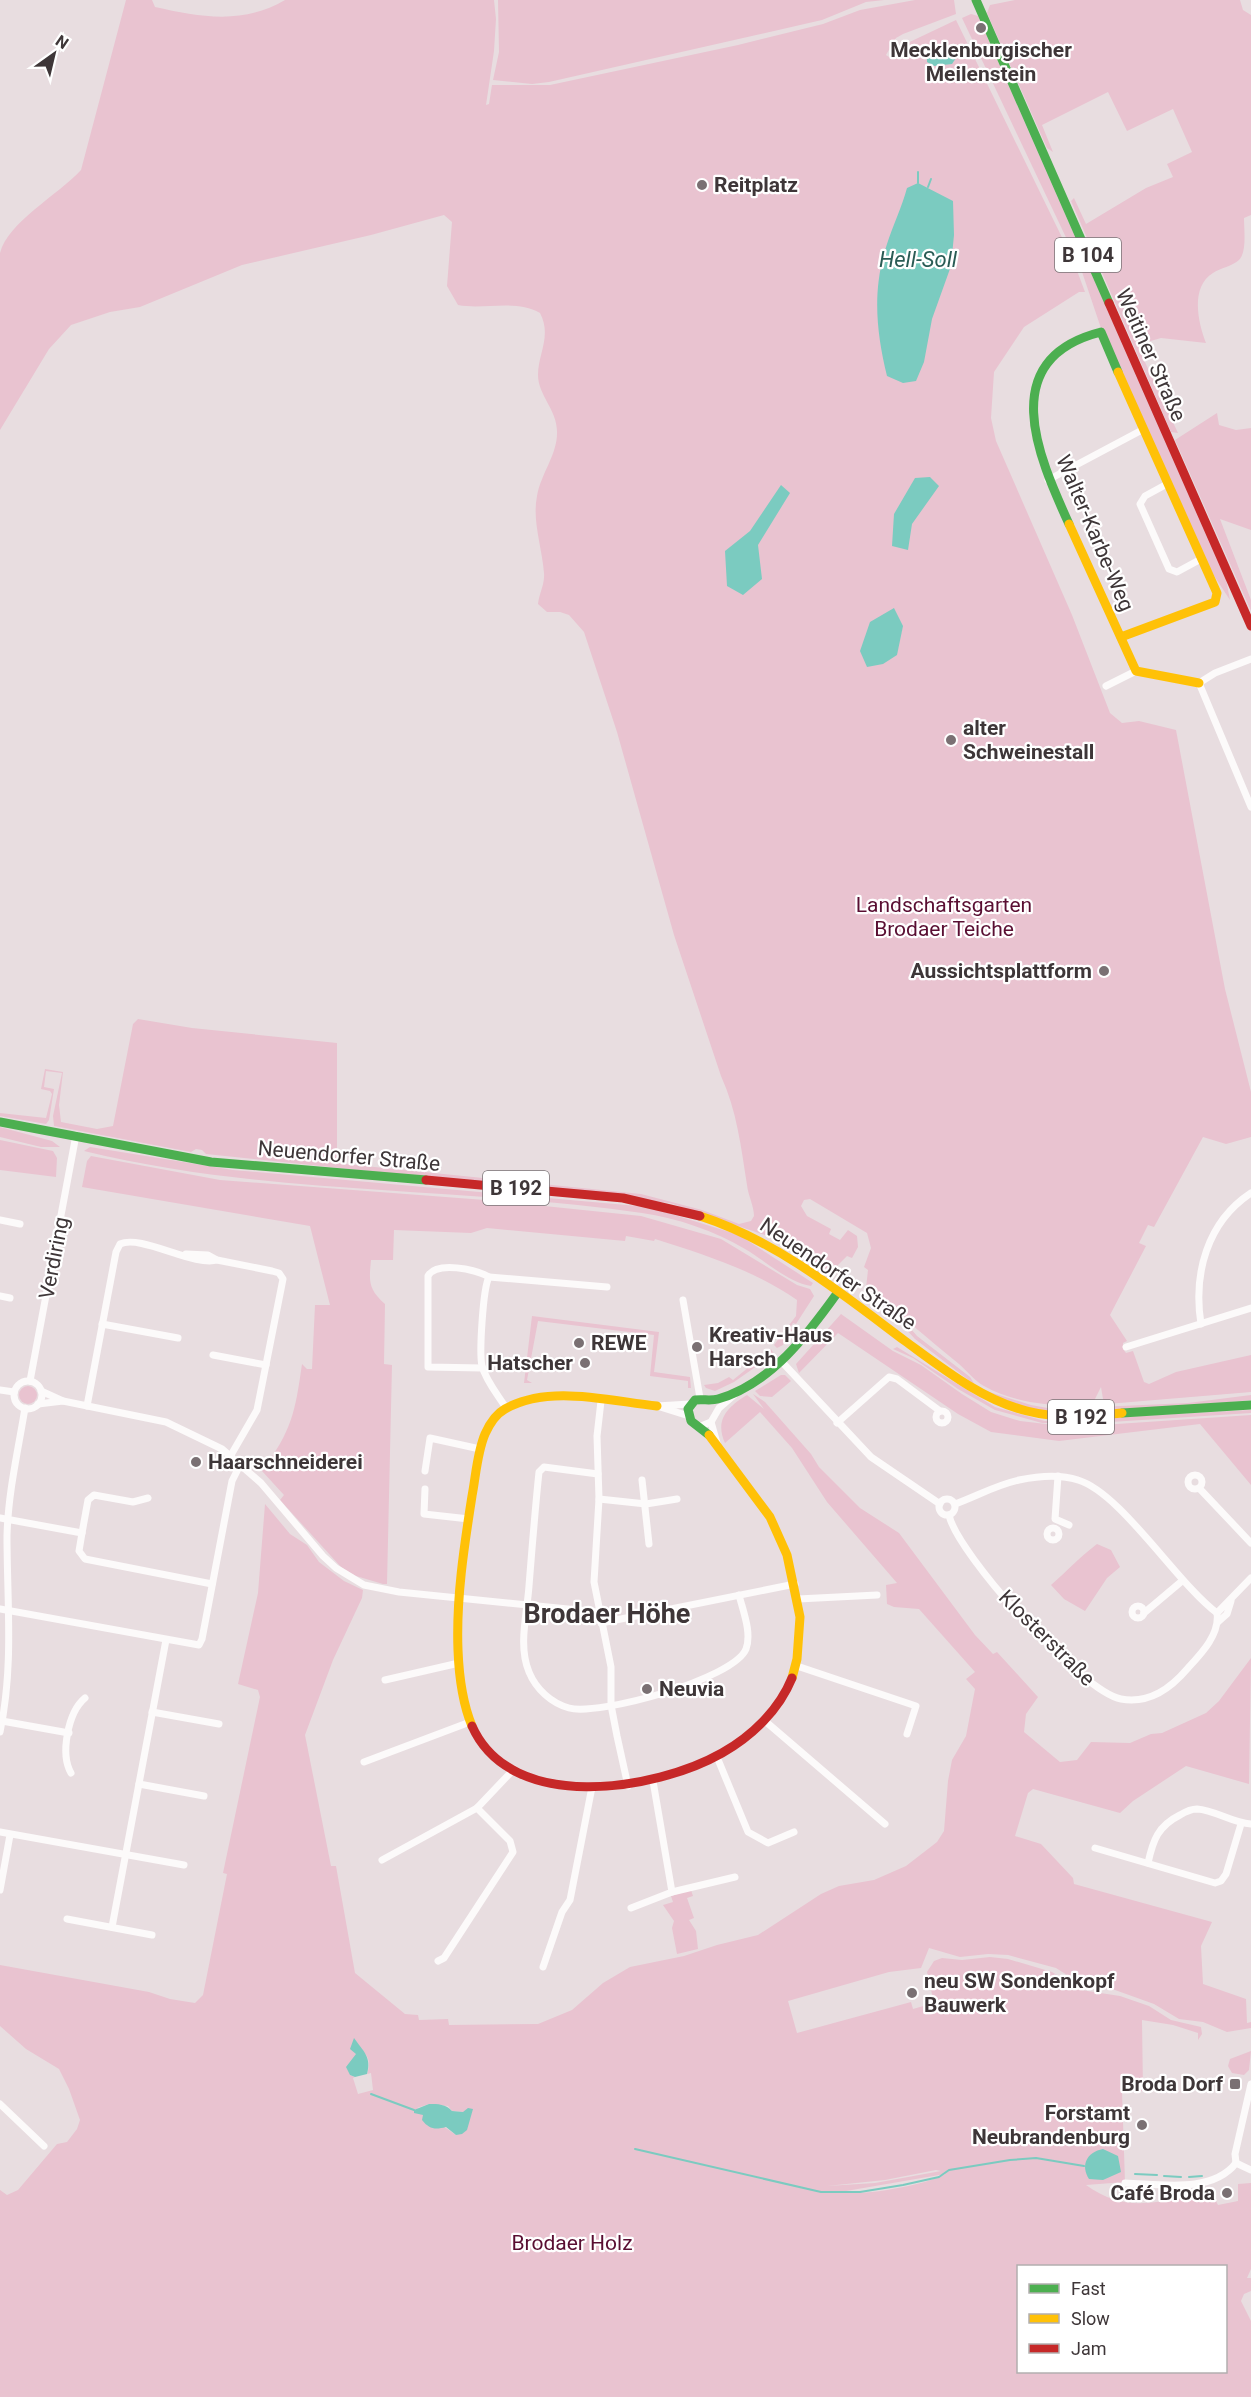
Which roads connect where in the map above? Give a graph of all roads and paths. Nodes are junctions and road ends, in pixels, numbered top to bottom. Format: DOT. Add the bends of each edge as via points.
graph roads {
  1 [pos="976,0"];
  2 [pos="1142,430"];
  3 [pos="1048,480"];
  4 [pos="1167,484"];
  5 [pos="1201,559"];
  6 [pos="1251,626"];
  7 [pos="1121,637"];
  8 [pos="1251,658"];
  9 [pos="1136,671"];
  10 [pos="1199,683"];
  11 [pos="1106,686"];
  12 [pos="1251,807"];
  13 [pos="0,1122"];
  14 [pos="76,1135"];
  15 [pos="1251,1193"];
  16 [pos="0,1220"];
  17 [pos="20,1224"];
  18 [pos="489,1277"];
  19 [pos="607,1287"];
  20 [pos="838,1292"];
  21 [pos="0,1296"];
  22 [pos="10,1298"];
  23 [pos="683,1300"];
  24 [pos="1251,1308"];
  25 [pos="102,1323"];
  26 [pos="1202,1324"];
  27 [pos="178,1338"];
  28 [pos="1126,1347"];
  29 [pos="213,1355"];
  30 [pos="782,1362"];
  31 [pos="266,1365"];
  32 [pos="482,1368"];
  33 [pos="30,1381"];
  34 [pos="745,1385"];
  35 [pos="0,1390"];
  36 [pos="41,1391"];
  37 [pos="14,1392"];
  38 [pos="705,1399"];
  39 [pos="63,1401"];
  40 [pos="601,1401"];
  41 [pos="39,1404"];
  42 [pos="690,1404"];
  43 [pos="1251,1405"];
  44 [pos="87,1406"];
  45 [pos="657,1406"];
  46 [pos="24,1408"];
  47 [pos="506,1408"];
  48 [pos="940,1411"];
  49 [pos="716,1412"];
  50 [pos="688,1416"];
  51 [pos="711,1422"];
  52 [pos="837,1423"];
  53 [pos="701,1426"];
  54 [pos="480,1449"];
  55 [pos="721,1452"];
  56 [pos="231,1455"];
  57 [pos="241,1463"];
  58 [pos="425,1471"];
  59 [pos="598,1474"];
  60 [pos="1058,1476"];
  61 [pos="642,1480"];
  62 [pos="1199,1488"];
  63 [pos="425,1489"];
  64 [pos="148,1498"];
  65 [pos="599,1499"];
  66 [pos="677,1499"];
  67 [pos="646,1504"];
  68 [pos="940,1504"];
  69 [pos="955,1504"];
  70 [pos="949,1515"];
  71 [pos="0,1518"];
  72 [pos="8,1519"];
  73 [pos="469,1519"];
  74 [pos="1055,1519"];
  75 [pos="1069,1525"];
  76 [pos="1054,1528"];
  77 [pos="82,1533"];
  78 [pos="1251,1543"];
  79 [pos="649,1544"];
  80 [pos="1251,1578"];
  81 [pos="1182,1581"];
  82 [pos="212,1584"];
  83 [pos="795,1584"];
  84 [pos="739,1595"];
  85 [pos="877,1595"];
  86 [pos="460,1598"];
  87 [pos="798,1599"];
  88 [pos="1231,1601"];
  89 [pos="527,1606"];
  90 [pos="0,1609"];
  91 [pos="9,1611"];
  92 [pos="598,1612"];
  93 [pos="1144,1613"];
  94 [pos="1216,1613"];
  95 [pos="1218,1622"];
  96 [pos="601,1623"];
  97 [pos="166,1640"];
  98 [pos="459,1663"];
  99 [pos="797,1666"];
  100 [pos="385,1680"];
  101 [pos="85,1698"];
  102 [pos="611,1705"];
  103 [pos="152,1712"];
  104 [pos="2,1721"];
  105 [pos="765,1721"];
  106 [pos="470,1722"];
  107 [pos="219,1724"];
  108 [pos="0,1732"];
  109 [pos="69,1733"];
  110 [pos="907,1734"];
  111 [pos="717,1757"];
  112 [pos="364,1761"];
  113 [pos="514,1769"];
  114 [pos="71,1773"];
  115 [pos="653,1781"];
  116 [pos="139,1784"];
  117 [pos="628,1786"];
  118 [pos="592,1787"];
  119 [pos="204,1796"];
  120 [pos="477,1808"];
  121 [pos="885,1824"];
  122 [pos="1241,1824"];
  123 [pos="1251,1824"];
  124 [pos="0,1832"];
  125 [pos="794,1832"];
  126 [pos="10,1835"];
  127 [pos="1095,1848"];
  128 [pos="126,1856"];
  129 [pos="382,1860"];
  130 [pos="1148,1863"];
  131 [pos="184,1865"];
  132 [pos="735,1877"];
  133 [pos="0,1890"];
  134 [pos="672,1892"];
  135 [pos="631,1908"];
  136 [pos="67,1919"];
  137 [pos="112,1927"];
  138 [pos="152,1935"];
  139 [pos="438,1961"];
  140 [pos="543,1966"];
  141 [pos="1251,2084"];
  142 [pos="0,2104"];
  143 [pos="44,2146"];
  144 [pos="1236,2163"];
  145 [pos="1251,2170"];
  146 [pos="1125,2183"];
  1 -- 6 [label="street, Weitiner Straße / B 104"];
  2 -- 3 [label="street"];
  2 -- 3 [label="street, Walter-Karbe-Weg" via="1101,332 1090,333 1070,345 1039,375 1032,414"];
  2 -- 4 [label="street"];
  3 -- 7 [label="street, Walter-Karbe-Weg"];
  4 -- 5 [label="street"];
  4 -- 5 [label="street" via="1145,496 1140,504 1169,569 1177,572"];
  5 -- 7 [label="street" via="1218,598 1215,602"];
  7 -- 9 [label="street, Walter-Karbe-Weg"];
  8 -- 10 [label="street"];
  9 -- 10 [label="street"];
  9 -- 11 [label="street"];
  10 -- 12 [label="street"];
  13 -- 14 [label="street, Neuendorfer Straße / B 192"];
  14 -- 20 [label="street, Neuendorfer Straße / B 192" via="219,1163 652,1203 700,1215 747,1234"];
  14 -- 33 [label="street, Verdiring"];
  15 -- 26 [label="street" via="1226,1216 1205,1254 1199,1281"];
  16 -- 17 [label="street"];
  18 -- 19 [label="street"];
  18 -- 32 [label="street"];
  18 -- 32 [label="street" via="438,1268 428,1275 428,1367"];
  20 -- 30 [label="street" via="802,1342"];
  20 -- 43 [label="street, Neuendorfer Straße / B 192" via="980,1393 1029,1413 1077,1417"];
  21 -- 22 [label="street"];
  23 -- 38 [label="street"];
  24 -- 26 [label="street"];
  25 -- 27 [label="street"];
  25 -- 31 [label="street" via="120,1244 200,1254 272,1271 284,1283"];
  25 -- 44 [label="street"];
  26 -- 28 [label="street"];
  29 -- 31 [label="street"];
  30 -- 34 [label="street"];
  30 -- 52 [label="street, Klosterstraße"];
  31 -- 56 [label="street" via="257,1410"];
  32 -- 47 [label="street"];
  33 -- 36 [label="street"];
  33 -- 37 [label="street" via="19,1383"];
  34 -- 38 [label="street" via="723,1397"];
  34 -- 49 [label="street"];
  35 -- 37 [label="street"];
  36 -- 39 [label="street"];
  36 -- 41 [label="street"];
  37 -- 46 [label="street" via="15,1402"];
  38 -- 42 [label="street"];
  38 -- 49 [label="street"];
  39 -- 41 [label="street"];
  39 -- 44 [label="street"];
  40 -- 45 [label="street"];
  40 -- 47 [label="street" via="533,1396"];
  40 -- 59 [label="street"];
  41 -- 46 [label="street"];
  42 -- 45 [label="street"];
  42 -- 50 [label="street"];
  44 -- 56 [label="street" via="166,1422 197,1434"];
  45 -- 50 [label="street"];
  46 -- 72 [label="street"];
  47 -- 54 [label="street" via="488,1427"];
  48 -- 52 [label="street" via="889,1377"];
  49 -- 51 [label="street"];
  50 -- 53 [label="street"];
  51 -- 53 [label="street"];
  51 -- 55 [label="street"];
  52 -- 68 [label="street, Klosterstraße" via="889,1471"];
  53 -- 55 [label="street"];
  54 -- 58 [label="street" via="430,1438"];
  54 -- 73 [label="street"];
  55 -- 83 [label="street" via="770,1517"];
  56 -- 57 [label="street"];
  57 -- 82 [label="street" via="232,1481"];
  57 -- 86 [label="street" via="323,1556 353,1579 380,1589"];
  59 -- 65 [label="street"];
  59 -- 89 [label="street" via="541,1468"];
  60 -- 69 [label="street" via="1002,1484"];
  60 -- 74 [label="street"];
  60 -- 81 [label="street" via="1077,1479 1102,1493"];
  61 -- 67 [label="street"];
  62 -- 78 [label="street"];
  63 -- 73 [label="street" via="424,1514"];
  64 -- 77 [label="street" via="133,1502 94,1495 88,1500"];
  65 -- 67 [label="street"];
  65 -- 92 [label="street" via="594,1574"];
  66 -- 67 [label="street"];
  67 -- 79 [label="street"];
  68 -- 69 [label="street" via="948,1499"];
  68 -- 70 [label="street, Klosterstraße" via="941,1512"];
  69 -- 70 [label="street"];
  70 -- 95 [label="street, Klosterstraße" via="963,1541 1022,1617 1087,1681 1111,1696 1136,1700 1162,1692 1194,1661"];
  71 -- 72 [label="street"];
  72 -- 77 [label="street"];
  72 -- 91 [label="street"];
  73 -- 86 [label="street"];
  74 -- 75 [label="street"];
  74 -- 76 [label="street"];
  77 -- 82 [label="street" via="79,1551 86,1559"];
  80 -- 88 [label="street, Klosterstraße"];
  81 -- 93 [label="street"];
  81 -- 94 [label="street"];
  82 -- 97 [label="street" via="201,1643 195,1646"];
  83 -- 84 [label="street"];
  83 -- 87 [label="street"];
  84 -- 96 [label="street"];
  84 -- 102 [label="street" via="748,1635 746,1650 739,1659 680,1688"];
  85 -- 87 [label="street"];
  86 -- 89 [label="street"];
  86 -- 98 [label="street"];
  87 -- 99 [label="street"];
  88 -- 94 [label="street, Klosterstraße"];
  88 -- 95 [label="street, Klosterstraße" via="1227,1614"];
  89 -- 92 [label="street"];
  89 -- 102 [label="street" via="523,1645 537,1687 570,1708"];
  90 -- 91 [label="street"];
  91 -- 97 [label="street"];
  91 -- 104 [label="street" via="9,1664"];
  92 -- 96 [label="street"];
  94 -- 95 [label="street"];
  96 -- 102 [label="street" via="610,1667"];
  97 -- 103 [label="street"];
  98 -- 100 [label="street"];
  98 -- 106 [label="street"];
  99 -- 105 [label="street" via="784,1696"];
  99 -- 110 [label="street" via="916,1706"];
  101 -- 109 [label="street" via="74,1710"];
  102 -- 117 [label="street"];
  103 -- 107 [label="street"];
  103 -- 116 [label="street"];
  104 -- 108 [label="street"];
  104 -- 109 [label="street"];
  105 -- 111 [label="street"];
  105 -- 121 [label="street"];
  106 -- 112 [label="street"];
  106 -- 113 [label="street" via="487,1748"];
  109 -- 114 [label="street" via="65,1758"];
  111 -- 115 [label="street"];
  111 -- 125 [label="street" via="748,1832 768,1843"];
  113 -- 118 [label="street" via="551,1782"];
  113 -- 120 [label="street"];
  115 -- 117 [label="street"];
  115 -- 134 [label="street"];
  116 -- 119 [label="street"];
  116 -- 128 [label="street"];
  117 -- 118 [label="street"];
  118 -- 140 [label="street" via="570,1900"];
  120 -- 129 [label="street"];
  120 -- 139 [label="street" via="510,1841 513,1852 444,1958"];
  122 -- 123 [label="street"];
  122 -- 130 [label="street" via="1198,1809 1188,1810 1159,1829"];
  122 -- 130 [label="street" via="1221,1881 1215,1883"];
  124 -- 126 [label="street"];
  126 -- 128 [label="street"];
  126 -- 133 [label="street"];
  127 -- 130 [label="street"];
  128 -- 131 [label="street"];
  128 -- 137 [label="street"];
  132 -- 134 [label="street"];
  134 -- 135 [label="street"];
  136 -- 137 [label="street"];
  137 -- 138 [label="street"];
  141 -- 144 [label="street"];
  142 -- 143 [label="street"];
  144 -- 145 [label="street"];
  144 -- 146 [label="street" via="1222,2178 1210,2181"];
}
